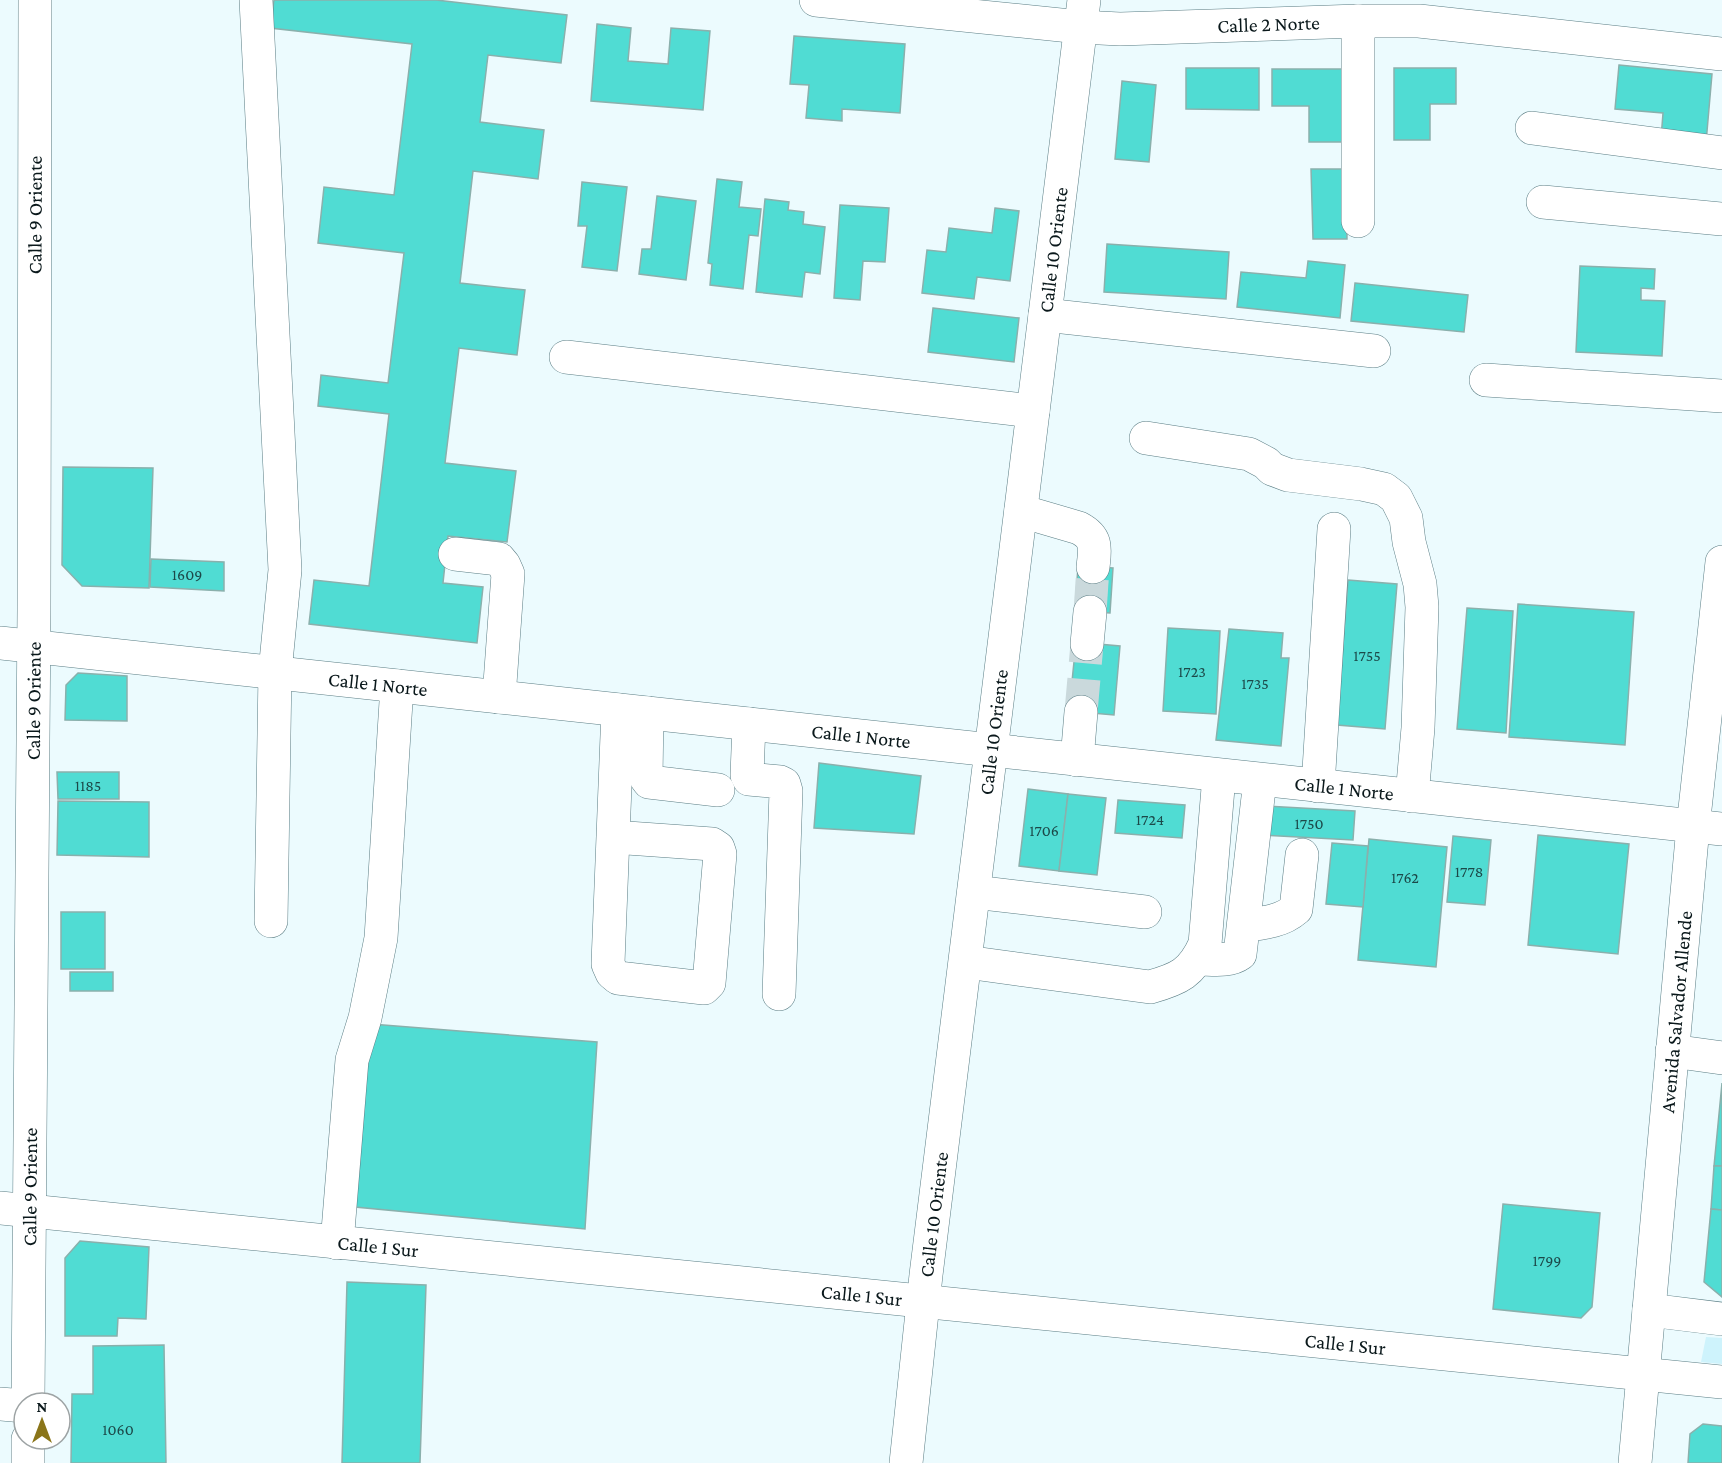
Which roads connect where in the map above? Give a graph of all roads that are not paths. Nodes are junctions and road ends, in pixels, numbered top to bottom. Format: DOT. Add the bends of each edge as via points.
graph roads {
  1 [pos="34,0"];
  2 [pos="256,0"];
  3 [pos="816,0"];
  4 [pos="1082,14"];
  5 [pos="1358,21"];
  6 [pos="1722,54"];
  7 [pos="1532,128"];
  8 [pos="1722,153"];
  9 [pos="1544,202"];
  10 [pos="1722,219"];
  11 [pos="1358,221"];
  12 [pos="1045,315"];
  13 [pos="1374,351"];
  14 [pos="566,357"];
  15 [pos="1486,380"];
  16 [pos="1722,396"];
  17 [pos="1033,411"];
  18 [pos="1146,438"];
  19 [pos="1021,511"];
  20 [pos="1335,529"];
  21 [pos="455,554"];
  22 [pos="1722,562"];
  23 [pos="1093,567"];
  24 [pos="0,643"];
  25 [pos="33,646"];
  26 [pos="275,672"];
  27 [pos="397,686"];
  28 [pos="500,697"];
  29 [pos="632,711"];
  30 [pos="1081,712"];
  31 [pos="749,724"];
  32 [pos="992,750"];
  33 [pos="1077,760"];
  34 [pos="1219,776"];
  35 [pos="1260,780"];
  36 [pos="1318,786"];
  37 [pos="718,790"];
  38 [pos="1412,796"];
  39 [pos="1708,828"];
  40 [pos="613,837"];
  41 [pos="1302,855"];
  42 [pos="974,892"];
  43 [pos="1145,912"];
  44 [pos="271,921"];
  45 [pos="1244,925"];
  46 [pos="1198,959"];
  47 [pos="966,962"];
  48 [pos="779,994"];
  49 [pos="1672,1051"];
  50 [pos="1722,1058"];
  51 [pos="14,1209"];
  52 [pos="337,1243"];
  53 [pos="923,1300"];
  54 [pos="1648,1310"];
  55 [pos="1722,1319"];
  56 [pos="1643,1373"];
  57 [pos="1722,1382"];
  58 [pos="27,1391"];
  59 [pos="906,1463"];
  60 [pos="1635,1463"];
  1 -- 25 [label="street, Calle 9 Oriente"];
  2 -- 26 [label="street" via="285,570"];
  3 -- 4 [label="street, Calle 2 Norte"];
  4 -- 5 [label="street, Calle 2 Norte" via="1120,28"];
  4 -- 12 [label="street, Calle 10 Oriente"];
  5 -- 6 [label="street, Calle 2 Norte" via="1444,23"];
  5 -- 11 [label="street"];
  7 -- 8 [label="street"];
  9 -- 10 [label="street"];
  12 -- 13 [label="street"];
  12 -- 17 [label="street, Calle 10 Oriente"];
  14 -- 17 [label="street"];
  15 -- 16 [label="street"];
  17 -- 19 [label="street, Calle 10 Oriente"];
  18 -- 38 [label="street" via="1249,454 1288,475 1361,484 1384,489 1396,498 1406,518 1422,607"];
  19 -- 23 [label="street" via="1088,532 1095,546"];
  19 -- 32 [label="street, Calle 10 Oriente"];
  20 -- 36 [label="street"];
  21 -- 28 [label="street" via="499,559 508,574"];
  22 -- 39 [label="street, Avenida Salvador Allende"];
  24 -- 25 [label="street, Calle 1 Norte"];
  25 -- 26 [label="street, Calle 1 Norte"];
  25 -- 51 [label="street, Calle 9 Oriente"];
  26 -- 27 [label="street, Calle 1 Norte"];
  26 -- 44 [label="street"];
  27 -- 28 [label="street, Calle 1 Norte"];
  27 -- 52 [label="street" via="381,938 352,1060"];
  28 -- 29 [label="street, Calle 1 Norte"];
  29 -- 31 [label="street, Calle 1 Norte"];
  29 -- 37 [label="street" via="649,782"];
  29 -- 40 [label="street"];
  30 -- 33 [label="street"];
  31 -- 32 [label="street, Calle 1 Norte"];
  31 -- 48 [label="street" via="749,779 780,782 786,791"];
  32 -- 33 [label="street, Calle 1 Norte"];
  32 -- 42 [label="street, Calle 10 Oriente"];
  33 -- 34 [label="street, Calle 1 Norte"];
  34 -- 35 [label="street, Calle 1 Norte"];
  34 -- 46 [label="street" via="1205,944"];
  35 -- 36 [label="street, Calle 1 Norte"];
  35 -- 45 [label="street"];
  36 -- 38 [label="street, Calle 1 Norte"];
  38 -- 39 [label="street, Calle 1 Norte"];
  39 -- 49 [label="street, Avenida Salvador Allende"];
  40 -- 40 [label="street" via="608,964 612,973 618,978 704,988 709,983 718,848 712,844"];
  41 -- 45 [label="street" via="1296,909 1272,922"];
  42 -- 43 [label="street"];
  42 -- 47 [label="street, Calle 10 Oriente"];
  45 -- 46 [label="street" via="1240,954 1235,958"];
  46 -- 47 [label="street" via="1177,980 1150,987"];
  47 -- 53 [label="street, Calle 10 Oriente"];
  49 -- 50 [label="street"];
  49 -- 54 [label="street, Avenida Salvador Allende"];
  51 -- 52 [label="street, Calle 1 Sur"];
  51 -- 58 [label="street, Calle 9 Oriente"];
  52 -- 53 [label="street, Calle 1 Sur"];
  53 -- 56 [label="street, Calle 1 Sur"];
  53 -- 59 [label="street, Calle 10 Oriente"];
  54 -- 55 [label="street"];
  54 -- 56 [label="street, Avenida Salvador Allende"];
  56 -- 57 [label="street, Calle 1 Sur"];
  56 -- 60 [label="street, Avenida Salvador Allende"];
}
